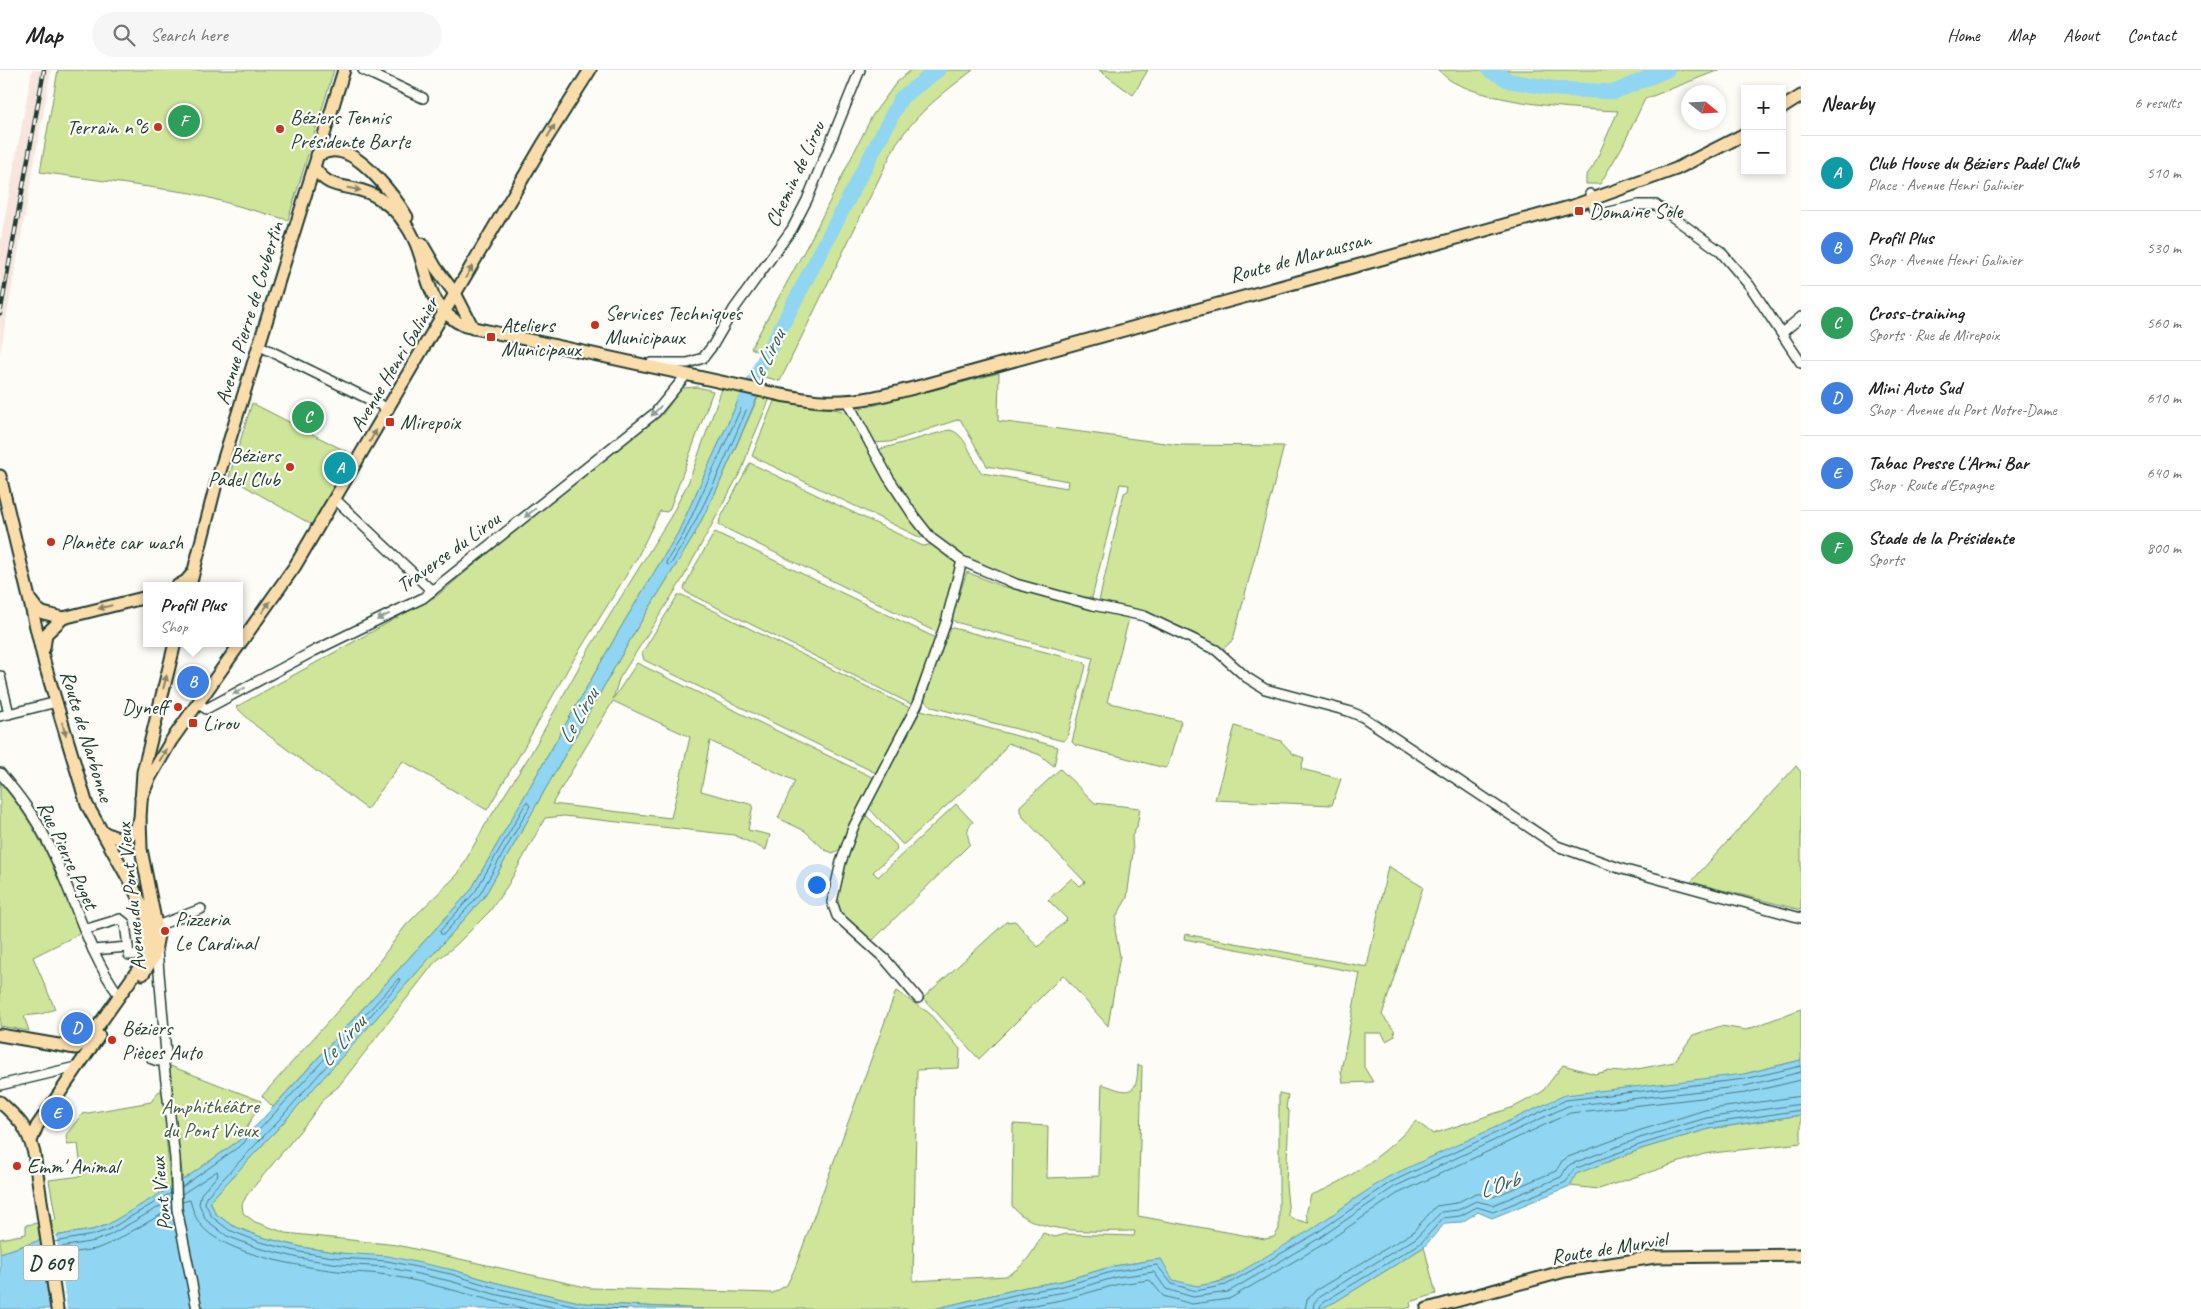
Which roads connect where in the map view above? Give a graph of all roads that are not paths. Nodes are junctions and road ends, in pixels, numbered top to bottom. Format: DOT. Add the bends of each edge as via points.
graph roads {
  1 [pos="344,70"];
  2 [pos="364,70"];
  3 [pos="590,70"];
  4 [pos="860,70"];
  5 [pos="1801,96"];
  6 [pos="423,98"];
  7 [pos="1786,105"];
  8 [pos="1741,130"];
  9 [pos="1741,136"];
  10 [pos="318,155"];
  11 [pos="314,167"];
  12 [pos="1591,197"];
  13 [pos="456,294"];
  14 [pos="445,314"];
  15 [pos="1801,318"];
  16 [pos="473,328"];
  17 [pos="1783,332"];
  18 [pos="258,345"];
  19 [pos="1801,362"];
  20 [pos="638,364"];
  21 [pos="687,374"];
  22 [pos="852,400"];
  23 [pos="388,409"];
  24 [pos="0,476"];
  25 [pos="336,499"];
  26 [pos="962,561"];
  27 [pos="195,568"];
  28 [pos="184,582"];
  29 [pos="191,582"];
  30 [pos="432,591"];
  31 [pos="28,595"];
  32 [pos="143,597"];
  33 [pos="63,618"];
  34 [pos="243,644"];
  35 [pos="174,647"];
  36 [pos="241,647"];
  37 [pos="45,665"];
  38 [pos="0,676"];
  39 [pos="57,702"];
  40 [pos="202,706"];
  41 [pos="5,715"];
  42 [pos="0,774"];
  43 [pos="141,798"];
  44 [pos="140,818"];
  45 [pos="99,829"];
  46 [pos="201,909"];
  47 [pos="1801,918"];
  48 [pos="157,926"];
  49 [pos="84,930"];
  50 [pos="157,946"];
  51 [pos="128,947"];
  52 [pos="93,950"];
  53 [pos="146,954"];
  54 [pos="142,976"];
  55 [pos="160,991"];
  56 [pos="119,996"];
  57 [pos="918,998"];
  58 [pos="0,1035"];
  59 [pos="70,1047"];
  60 [pos="90,1049"];
  61 [pos="164,1058"];
  62 [pos="152,1059"];
  63 [pos="76,1067"];
  64 [pos="165,1075"];
  65 [pos="0,1085"];
  66 [pos="3,1105"];
  67 [pos="31,1141"];
  68 [pos="1801,1255"];
  69 [pos="57,1309"];
  70 [pos="197,1309"];
  71 [pos="1427,1309"];
  1 -- 10 [label="main road, Avenue Pierre de Coubertin"];
  2 -- 6 [label="street"];
  13 -- 3 [label="main road, Avenue Henri Galinier, one-way"];
  4 -- 20 [label="street, Chemin de Lirou" via="792,229 703,358 688,362"];
  5 -- 7 [label="main road"];
  8 -- 12 [label="main road, Route de Maraussan" via="1689,156"];
  9 -- 12 [label="main road, Route de Maraussan" via="1676,169"];
  10 -- 11 [label="main road, Avenue Pierre de Coubertin"];
  10 -- 13 [label="main road" via="337,151 348,155 378,179 395,198 436,268"];
  11 -- 14 [label="main road, one-way" via="322,179 365,191 403,219 421,252 430,292"];
  11 -- 18 [label="main road, Avenue Pierre de Coubertin"];
  12 -- 17 [label="street" via="1596,214 1640,205 1656,206 1720,251"];
  12 -- 22 [label="main road, Route de Maraussan"];
  13 -- 14 [label="main road, Avenue Henri Galinier"];
  13 -- 16 [label="main road"];
  14 -- 16 [label="main road, Route de Maraussan"];
  14 -- 23 [label="main road, Avenue Henri Galinier"];
  15 -- 17 [label="street"];
  16 -- 20 [label="main road, Route de Maraussan"];
  17 -- 19 [label="street"];
  18 -- 23 [label="street"];
  18 -- 27 [label="main road, Avenue Pierre de Coubertin" via="216,484"];
  20 -- 21 [label="main road, Route de Maraussan"];
  21 -- 22 [label="main road, Route de Maraussan" via="822,401"];
  21 -- 30 [label="street, Traverse du Lirou, one-way" via="655,413"];
  22 -- 26 [label="street" via="888,477 931,538"];
  25 -- 23 [label="main road, Avenue Henri Galinier, one-way"];
  24 -- 31 [label="main road, Route de Narbonne"];
  25 -- 30 [label="street"];
  34 -- 25 [label="main road, Avenue Henri Galinier, one-way"];
  26 -- 47 [label="street" via="1016,584 1144,616 1216,650 1265,689 1363,717 1557,846 1622,869"];
  26 -- 57 [label="street" via="946,622 917,706 853,828 840,862 832,902 837,916 885,960"];
  27 -- 28 [label="main road"];
  27 -- 29 [label="main road, Avenue Pierre de Coubertin"];
  30 -- 40 [label="street, Traverse du Lirou, one-way"];
  31 -- 33 [label="main road, Route de Narbonne" via="43,613"];
  31 -- 37 [label="main road, Route de Narbonne"];
  32 -- 33 [label="main road, one-way"];
  33 -- 37 [label="main road, Route de Narbonne" via="46,634"];
  43 -- 35 [label="main road, one-way" via="143,772"];
  40 -- 36 [label="main road, Avenue Henri Galinier, one-way"];
  37 -- 39 [label="main road, Route de Narbonne"];
  38 -- 41 [label="street"];
  39 -- 41 [label="street"];
  39 -- 45 [label="main road, Route de Narbonne, one-way" via="86,805"];
  43 -- 40 [label="main road, Avenue Henri Galinier, one-way" via="171,742"];
  42 -- 49 [label="street, Rue Pierre Puget" via="20,796 46,840"];
  43 -- 44 [label="main road, Avenue du Pont Vieux"];
  44 -- 45 [label="main road" via="135,831 129,836 117,838"];
  44 -- 48 [label="main road, Avenue du Pont Vieux" via="146,880"];
  45 -- 53 [label="main road, Route de Narbonne" via="146,914 150,937"];
  46 -- 48 [label="street"];
  48 -- 50 [label="main road, Avenue du Pont Vieux"];
  49 -- 51 [label="street, Rue Pierre Puget" via="120,919 125,923"];
  49 -- 52 [label="street, Rue Pierre Puget"];
  50 -- 54 [label="main road"];
  50 -- 55 [label="street, Avenue du Pont Vieux"];
  51 -- 52 [label="street"];
  51 -- 53 [label="street" via="129,955"];
  52 -- 56 [label="street, Rue Pierre Puget" via="104,975"];
  53 -- 56 [label="main road"];
  54 -- 55 [label="street, Avenue du Pont Vieux" via="153,977"];
  54 -- 60 [label="main road"];
  55 -- 61 [label="street, Avenue du Pont Vieux"];
  56 -- 59 [label="main road" via="91,1036 80,1045"];
  58 -- 59 [label="main road"];
  59 -- 60 [label="main road"];
  60 -- 63 [label="main road"];
  61 -- 62 [label="street"];
  61 -- 64 [label="street, Avenue du Pont Vieux"];
  63 -- 65 [label="street"];
  63 -- 67 [label="main road" via="36,1126"];
  64 -- 70 [label="street, Pont Vieux" via="175,1158 177,1209"];
  66 -- 67 [label="main road" via="22,1122"];
  67 -- 69 [label="main road, D 609"];
  68 -- 71 [label="main road, Route de Murviel" via="1655,1257 1565,1271"];
}
